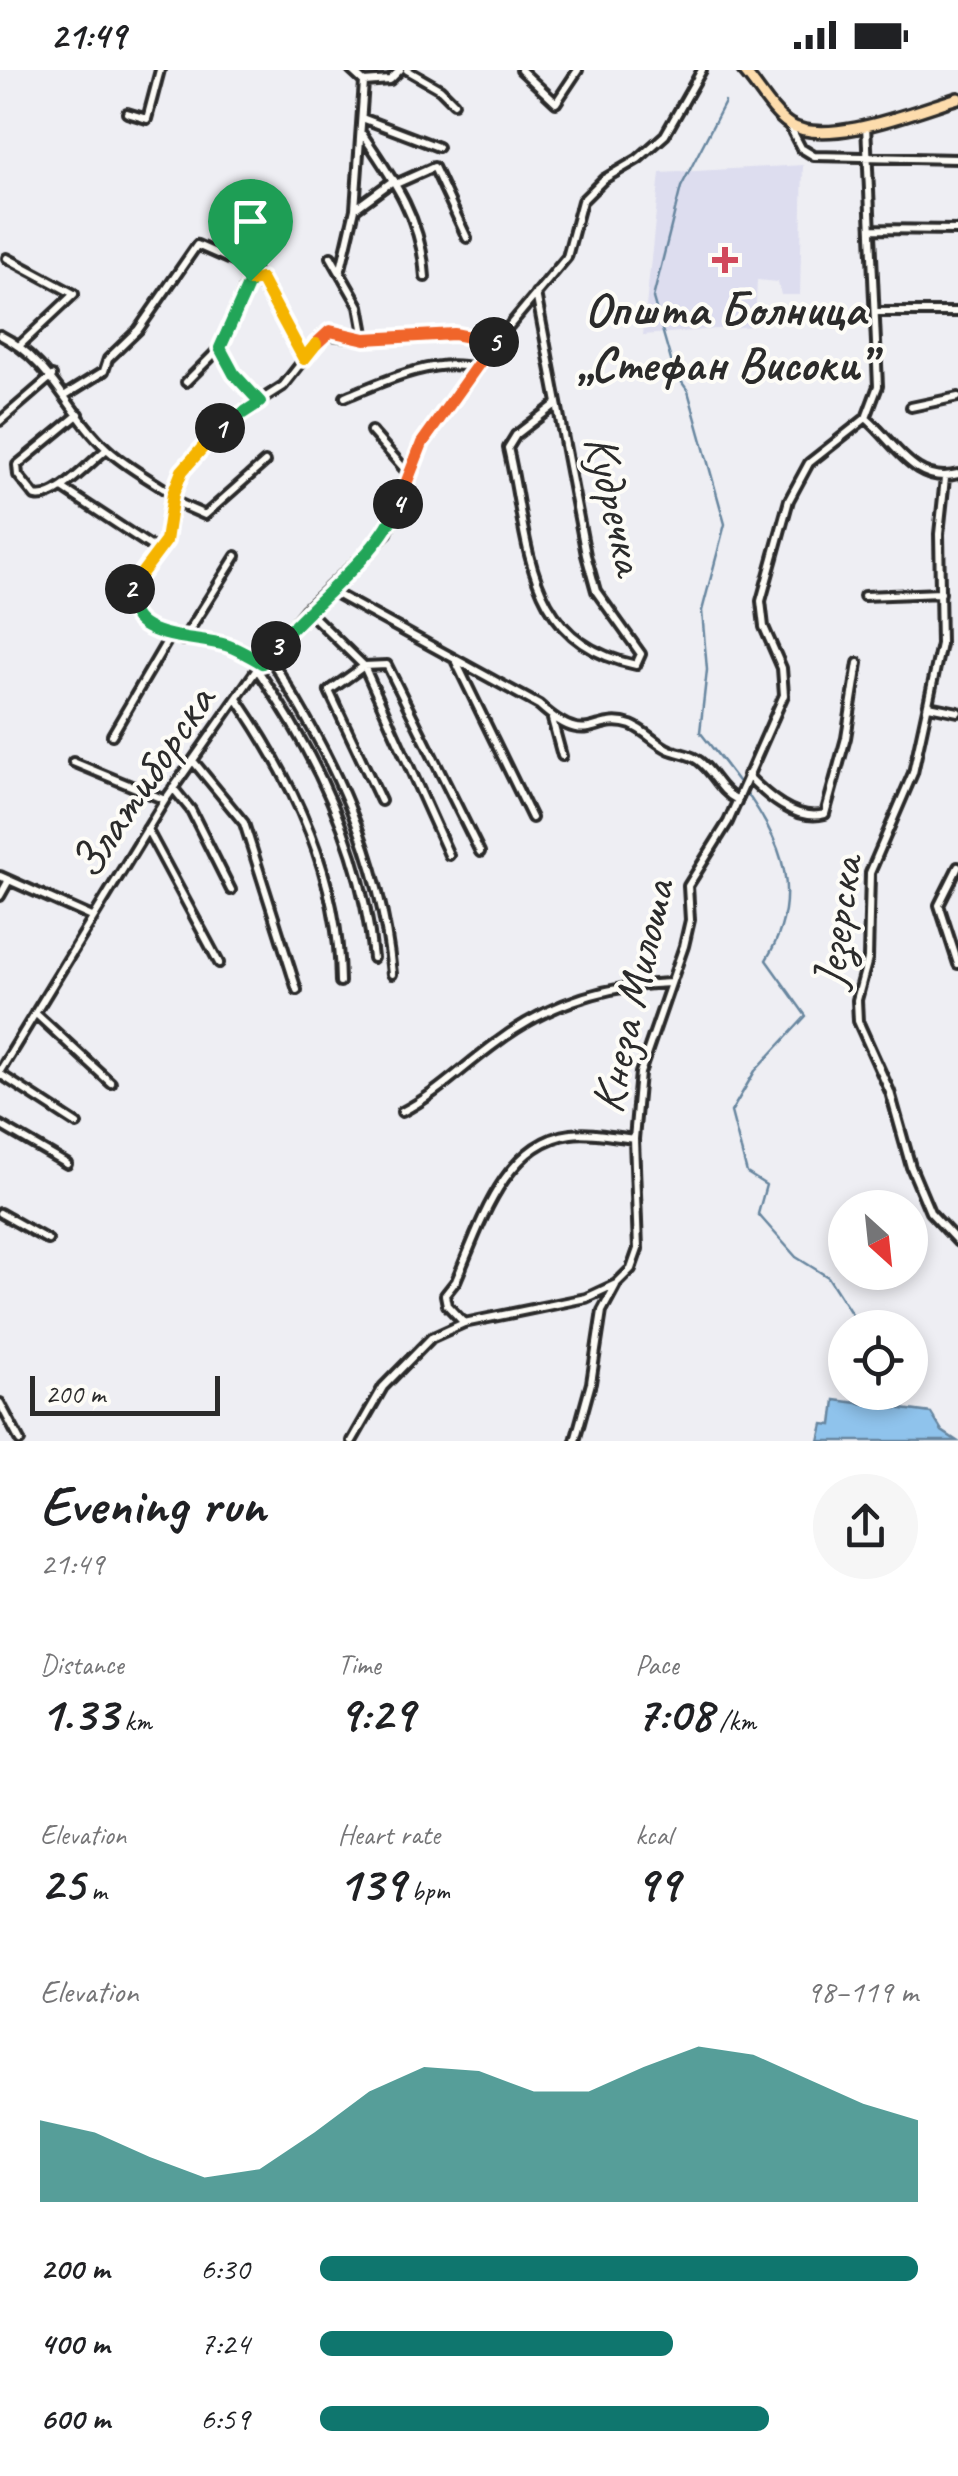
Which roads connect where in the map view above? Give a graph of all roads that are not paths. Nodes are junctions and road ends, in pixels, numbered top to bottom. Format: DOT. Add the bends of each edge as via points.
graph roads {
  1 [pos="160,70"];
  2 [pos="351,70"];
  3 [pos="403,70"];
  4 [pos="520,70"];
  5 [pos="578,70"];
  6 [pos="702,70"];
  7 [pos="743,70"];
  8 [pos="364,82"];
  9 [pos="958,98"];
  10 [pos="454,103"];
  11 [pos="127,113"];
  12 [pos="362,118"];
  13 [pos="788,123"];
  14 [pos="866,125"];
  15 [pos="362,134"];
  16 [pos="438,147"];
  17 [pos="867,157"];
  18 [pos="958,159"];
  19 [pos="396,181"];
  20 [pos="355,208"];
  21 [pos="871,229"];
  22 [pos="958,230"];
  23 [pos="467,238"];
  24 [pos="331,257"];
  25 [pos="6,258"];
  26 [pos="341,269"];
  27 [pos="256,276"];
  28 [pos="425,278"];
  29 [pos="536,293"];
  30 [pos="877,312"];
  31 [pos="958,312"];
  32 [pos="0,335"];
  33 [pos="365,339"];
  34 [pos="496,340"];
  35 [pos="20,345"];
  36 [pos="220,348"];
  37 [pos="304,359"];
  38 [pos="474,368"];
  39 [pos="52,376"];
  40 [pos="186,382"];
  41 [pos="67,394"];
  42 [pos="345,397"];
  43 [pos="958,397"];
  44 [pos="260,402"];
  45 [pos="556,404"];
  46 [pos="911,408"];
  47 [pos="79,414"];
  48 [pos="866,418"];
  49 [pos="0,421"];
  50 [pos="370,431"];
  51 [pos="107,449"];
  52 [pos="265,462"];
  53 [pos="408,473"];
  54 [pos="958,474"];
  55 [pos="944,478"];
  56 [pos="64,489"];
  57 [pos="173,498"];
  58 [pos="158,551"];
  59 [pos="236,556"];
  60 [pos="328,590"];
  61 [pos="941,593"];
  62 [pos="864,596"];
  63 [pos="306,609"];
  64 [pos="170,636"];
  65 [pos="184,640"];
  66 [pos="268,655"];
  67 [pos="456,662"];
  68 [pos="858,663"];
  69 [pos="259,666"];
  70 [pos="364,666"];
  71 [pos="237,700"];
  72 [pos="929,706"];
  73 [pos="958,712"];
  74 [pos="552,716"];
  75 [pos="112,735"];
  76 [pos="562,756"];
  77 [pos="73,762"];
  78 [pos="194,762"];
  79 [pos="744,782"];
  80 [pos="173,788"];
  81 [pos="736,799"];
  82 [pos="166,800"];
  83 [pos="382,801"];
  84 [pos="532,818"];
  85 [pos="147,829"];
  86 [pos="480,852"];
  87 [pos="449,855"];
  88 [pos="958,868"];
  89 [pos="956,877"];
  90 [pos="4,878"];
  91 [pos="231,890"];
  92 [pos="0,896"];
  93 [pos="92,918"];
  94 [pos="373,958"];
  95 [pos="219,963"];
  96 [pos="958,964"];
  97 [pos="392,974"];
  98 [pos="340,982"];
  99 [pos="670,983"];
  100 [pos="297,990"];
  101 [pos="34,1013"];
  102 [pos="0,1072"];
  103 [pos="111,1083"];
  104 [pos="402,1112"];
  105 [pos="0,1124"];
  106 [pos="78,1124"];
  107 [pos="634,1139"];
  108 [pos="67,1164"];
  109 [pos="0,1213"];
  110 [pos="48,1240"];
  111 [pos="958,1242"];
  112 [pos="616,1284"];
  113 [pos="464,1323"];
  114 [pos="0,1404"];
  115 [pos="20,1441"];
  116 [pos="352,1441"];
  117 [pos="575,1441"];
  1 -- 11 [label="street" via="147,118"];
  2 -- 8 [label="street"];
  3 -- 8 [label="street" via="390,80"];
  3 -- 10 [label="street"];
  4 -- 5 [label="street" via="556,103"];
  6 -- 29 [label="street, Златиборска" via="665,136 582,201 567,257"];
  7 -- 13 [label="main road"];
  8 -- 12 [label="street"];
  9 -- 14 [label="main road"];
  12 -- 15 [label="street"];
  12 -- 16 [label="street"];
  13 -- 14 [label="main road" via="816,132"];
  13 -- 17 [label="street" via="810,155"];
  14 -- 17 [label="street"];
  15 -- 19 [label="street"];
  15 -- 20 [label="street"];
  17 -- 18 [label="street"];
  17 -- 21 [label="street"];
  19 -- 20 [label="street"];
  19 -- 23 [label="street" via="434,167"];
  19 -- 28 [label="street" via="417,228"];
  20 -- 26 [label="street"];
  21 -- 22 [label="street"];
  21 -- 30 [label="street"];
  24 -- 26 [label="street"];
  25 -- 35 [label="street" via="74,294"];
  26 -- 33 [label="street"];
  27 -- 36 [label="street"];
  27 -- 37 [label="street"];
  27 -- 41 [label="street" via="194,246 104,371"];
  29 -- 34 [label="street, Златиборска"];
  29 -- 45 [label="street, Кудречка"];
  30 -- 31 [label="street"];
  30 -- 48 [label="street" via="878,386"];
  32 -- 35 [label="street"];
  33 -- 34 [label="street" via="454,334"];
  33 -- 37 [label="street" via="330,331"];
  34 -- 38 [label="street, Златиборска"];
  35 -- 39 [label="street"];
  36 -- 40 [label="street"];
  36 -- 44 [label="street"];
  37 -- 44 [label="street"];
  38 -- 42 [label="street" via="455,364 401,376"];
  38 -- 53 [label="street, Златиборска"];
  39 -- 41 [label="street"];
  39 -- 49 [label="street"];
  41 -- 47 [label="street"];
  43 -- 46 [label="street"];
  44 -- 57 [label="street" via="214,433 182,471"];
  45 -- 45 [label="street, Кудречка" via="596,591 641,654 640,662 607,659 585,648 540,596 508,448"];
  47 -- 51 [label="street"];
  47 -- 56 [label="street" via="17,465 38,498"];
  48 -- 55 [label="street" via="901,457"];
  48 -- 79 [label="street, Кнеза Милоша" via="809,462 788,500 761,601 784,695"];
  50 -- 53 [label="street"];
  51 -- 56 [label="street"];
  51 -- 57 [label="street"];
  52 -- 57 [label="street" via="204,515"];
  53 -- 60 [label="street, Златиборска" via="386,533"];
  54 -- 55 [label="street"];
  55 -- 61 [label="street, Језерска"];
  56 -- 58 [label="street"];
  57 -- 58 [label="street"];
  58 -- 64 [label="street" via="130,587 128,608"];
  59 -- 65 [label="street"];
  60 -- 63 [label="street, Златиборска"];
  60 -- 67 [label="street"];
  61 -- 62 [label="street"];
  61 -- 72 [label="street, Језерска" via="942,644"];
  63 -- 66 [label="street, Златиборска"];
  63 -- 70 [label="street"];
  64 -- 65 [label="street"];
  64 -- 75 [label="street"];
  65 -- 69 [label="street" via="224,644"];
  66 -- 69 [label="street, Златиборска"];
  66 -- 97 [label="street" via="316,734 365,839"];
  67 -- 74 [label="street"];
  67 -- 84 [label="street"];
  68 -- 79 [label="street" via="825,814 790,808"];
  69 -- 71 [label="street, Златиборска"];
  69 -- 94 [label="street" via="342,825 363,891"];
  70 -- 83 [label="street" via="329,691"];
  70 -- 86 [label="street" via="386,665"];
  70 -- 87 [label="street"];
  71 -- 78 [label="street, Златиборска"];
  71 -- 98 [label="street" via="290,787 325,872 339,933"];
  72 -- 73 [label="street"];
  72 -- 111 [label="street, Језерска" via="913,773 870,873 858,1021 930,1212"];
  74 -- 76 [label="street"];
  74 -- 81 [label="street" via="580,731 626,723 646,732 668,750 702,763"];
  77 -- 82 [label="street"];
  78 -- 80 [label="street, Златиборска"];
  78 -- 100 [label="street" via="244,823"];
  79 -- 81 [label="street, Кнеза Милоша"];
  80 -- 82 [label="street, Златиборска"];
  80 -- 91 [label="street"];
  81 -- 99 [label="street, Кнеза Милоша" via="692,875 690,920"];
  82 -- 85 [label="street, Златиборска"];
  85 -- 93 [label="street, Златиборска"];
  85 -- 95 [label="street"];
  88 -- 89 [label="street"];
  89 -- 96 [label="street" via="939,904"];
  90 -- 92 [label="street"];
  90 -- 93 [label="street"];
  93 -- 101 [label="street, Златиборска"];
  99 -- 104 [label="street" via="580,996 538,1016"];
  99 -- 107 [label="street, Кнеза Милоша" via="640,1073"];
  101 -- 102 [label="street, Златиборска"];
  101 -- 103 [label="street"];
  102 -- 106 [label="street"];
  105 -- 108 [label="street"];
  107 -- 112 [label="street, Кнеза Милоша" via="638,1249"];
  107 -- 113 [label="street" via="568,1134 520,1160 445,1295"];
  109 -- 110 [label="street"];
  112 -- 113 [label="street" via="558,1306"];
  112 -- 117 [label="street, Кнеза Милоша" via="602,1311"];
  113 -- 116 [label="street" via="404,1361"];
  114 -- 115 [label="street"];
}
